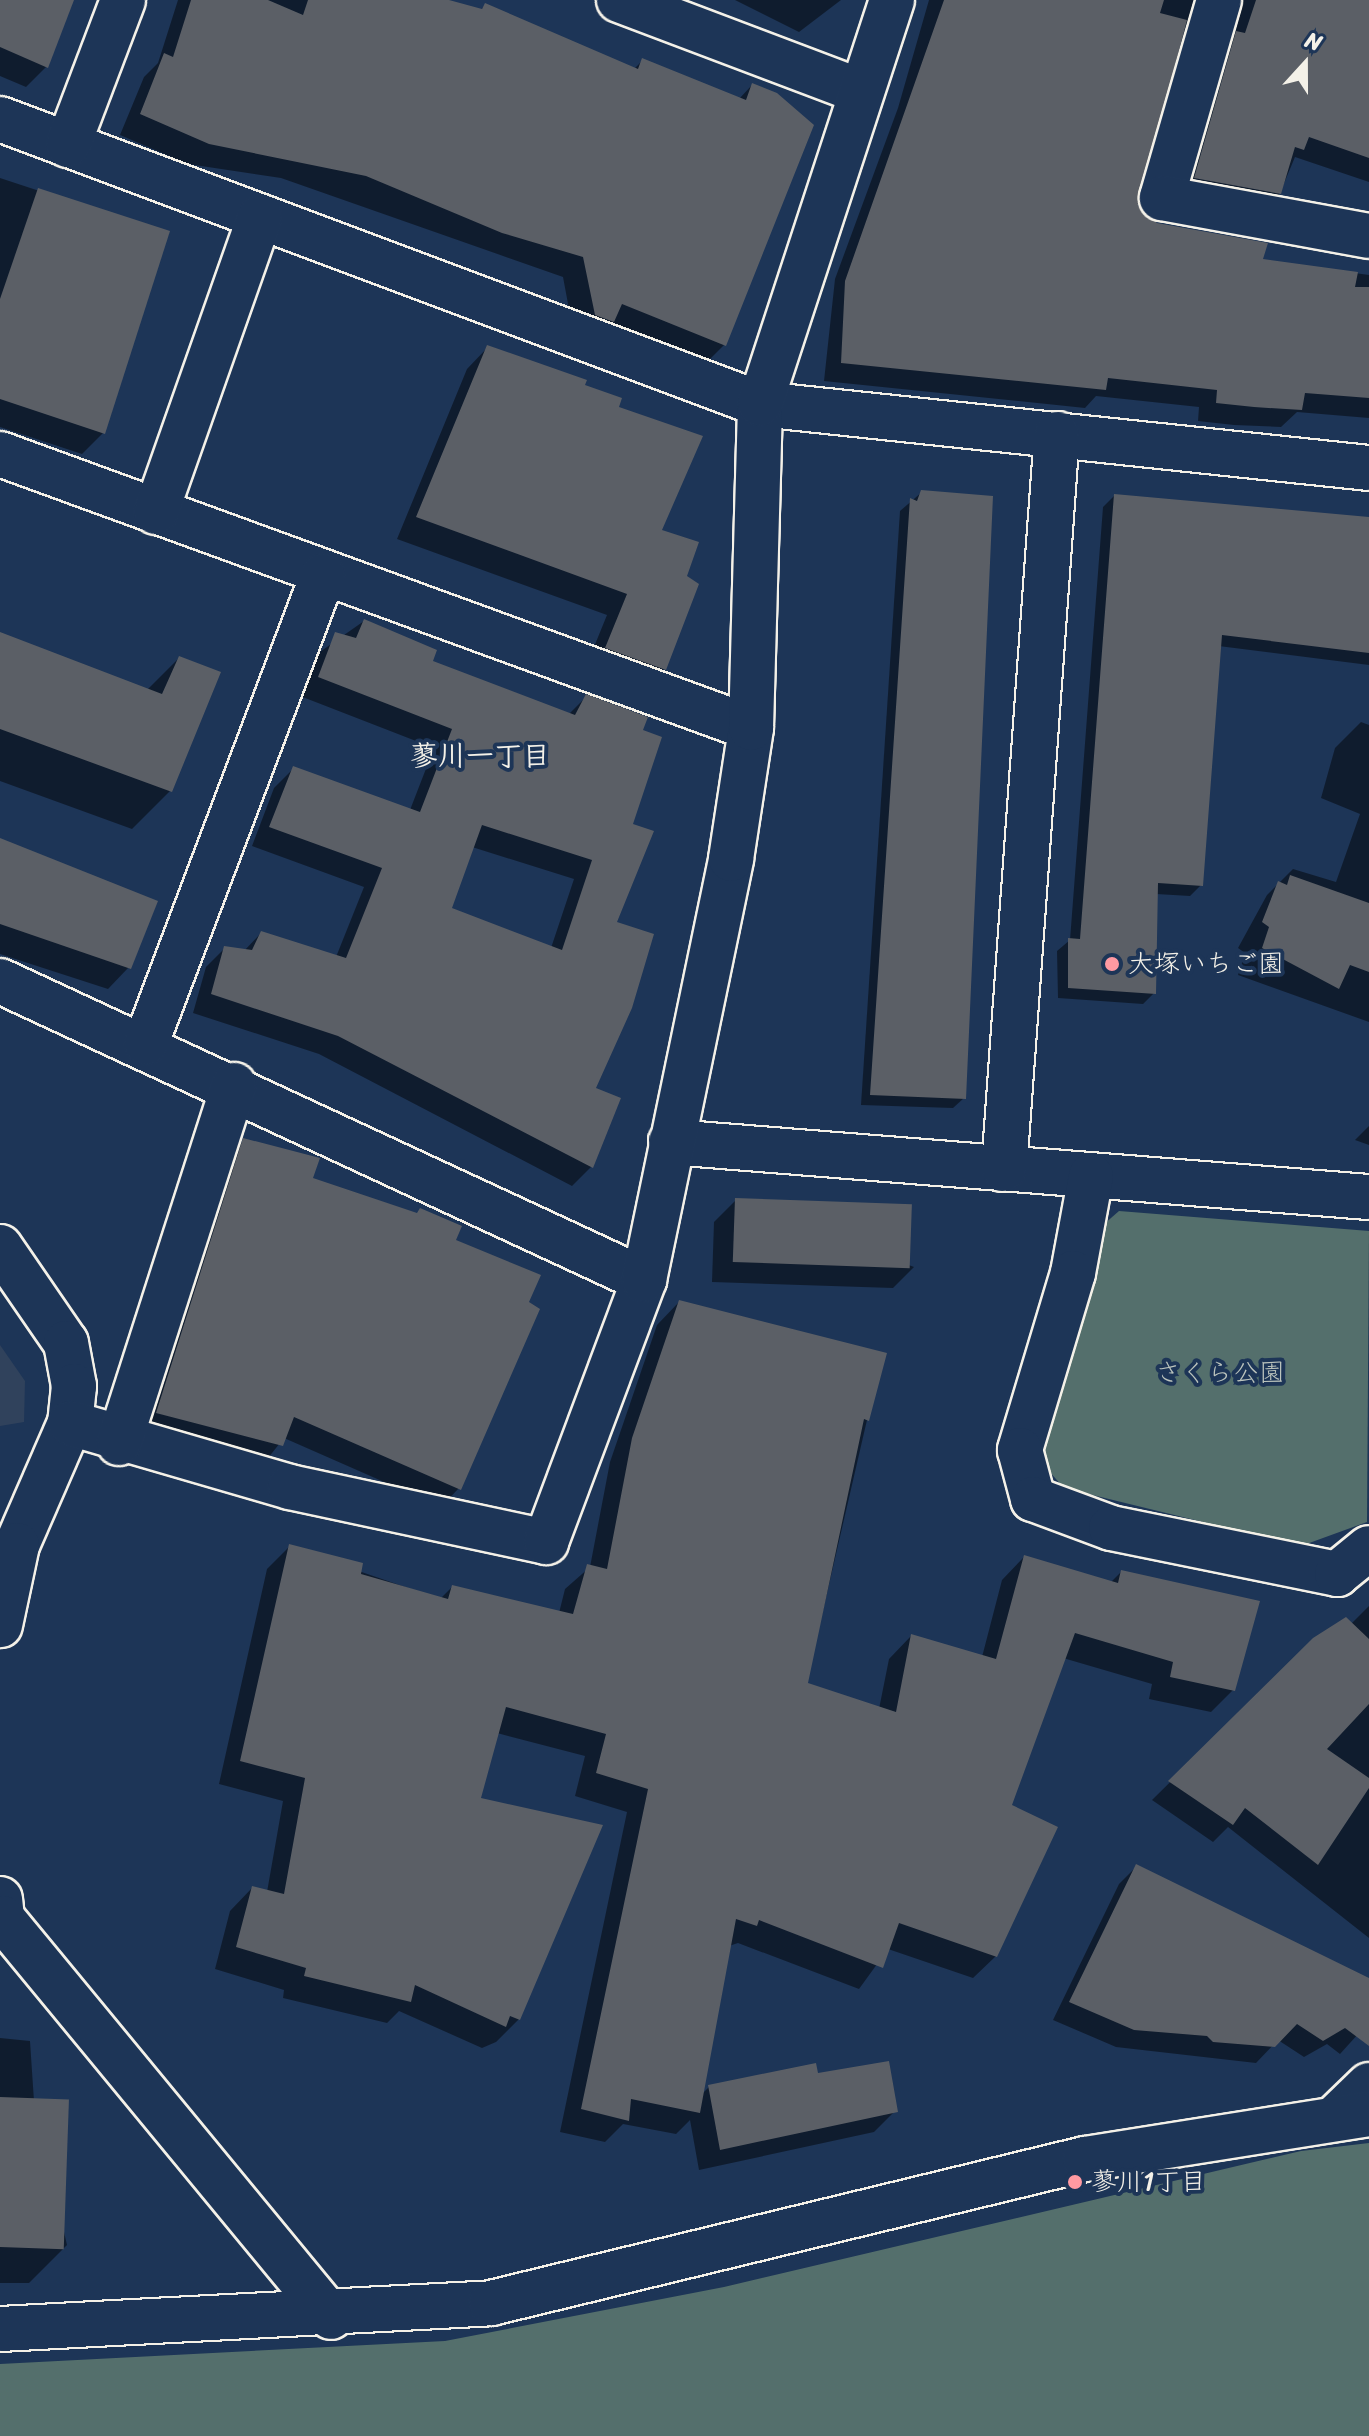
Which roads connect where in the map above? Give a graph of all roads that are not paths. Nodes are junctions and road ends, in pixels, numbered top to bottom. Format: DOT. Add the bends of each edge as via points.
graph roads {
  1 [pos="123,0"];
  2 [pos="619,0"];
  3 [pos="892,0"];
  4 [pos="1219,0"];
  5 [pos="860,91"];
  6 [pos="0,119"];
  7 [pos="68,145"];
  8 [pos="260,217"];
  9 [pos="1369,236"];
  10 [pos="760,404"];
  11 [pos="1057,434"];
  12 [pos="0,454"];
  13 [pos="1369,468"];
  14 [pos="156,512"];
  15 [pos="323,575"];
  16 [pos="751,728"];
  17 [pos="0,981"];
  18 [pos="146,1043"];
  19 [pos="234,1085"];
  20 [pos="671,1142"];
  21 [pos="1004,1169"];
  22 [pos="1091,1176"];
  23 [pos="1369,1197"];
  24 [pos="0,1247"];
  25 [pos="644,1280"];
  26 [pos="70,1423"];
  27 [pos="119,1443"];
  28 [pos="1369,1548"];
  29 [pos="0,1625"];
  30 [pos="0,1899"];
  31 [pos="1369,2085"];
  32 [pos="1353,2116"];
  33 [pos="331,2317"];
  34 [pos="0,2329"];
  1 -- 7 [label="street"];
  2 -- 5 [label="street"];
  3 -- 5 [label="street"];
  4 -- 9 [label="street" via="1162,198"];
  5 -- 10 [label="street"];
  6 -- 7 [label="street"];
  7 -- 8 [label="street"];
  8 -- 10 [label="street"];
  8 -- 14 [label="street"];
  10 -- 11 [label="street"];
  10 -- 16 [label="street"];
  11 -- 13 [label="street"];
  11 -- 21 [label="street"];
  12 -- 14 [label="street"];
  14 -- 15 [label="street"];
  15 -- 16 [label="street"];
  15 -- 18 [label="street"];
  16 -- 20 [label="street"];
  17 -- 18 [label="street"];
  18 -- 19 [label="street"];
  19 -- 25 [label="street"];
  19 -- 27 [label="street"];
  20 -- 21 [label="street"];
  20 -- 25 [label="street"];
  21 -- 22 [label="street"];
  22 -- 23 [label="street"];
  22 -- 28 [label="street" via="1073,1273 1020,1450 1033,1499 1111,1528 1337,1574"];
  24 -- 26 [label="street" via="66,1343"];
  25 -- 27 [label="street" via="546,1542"];
  26 -- 27 [label="street"];
  26 -- 29 [label="street" via="17,1545"];
  30 -- 33 [label="street" via="2,1918"];
  31 -- 32 [label="street"];
  32 -- 33 [label="street" via="1085,2159 491,2303"];
  33 -- 34 [label="street"];
}
